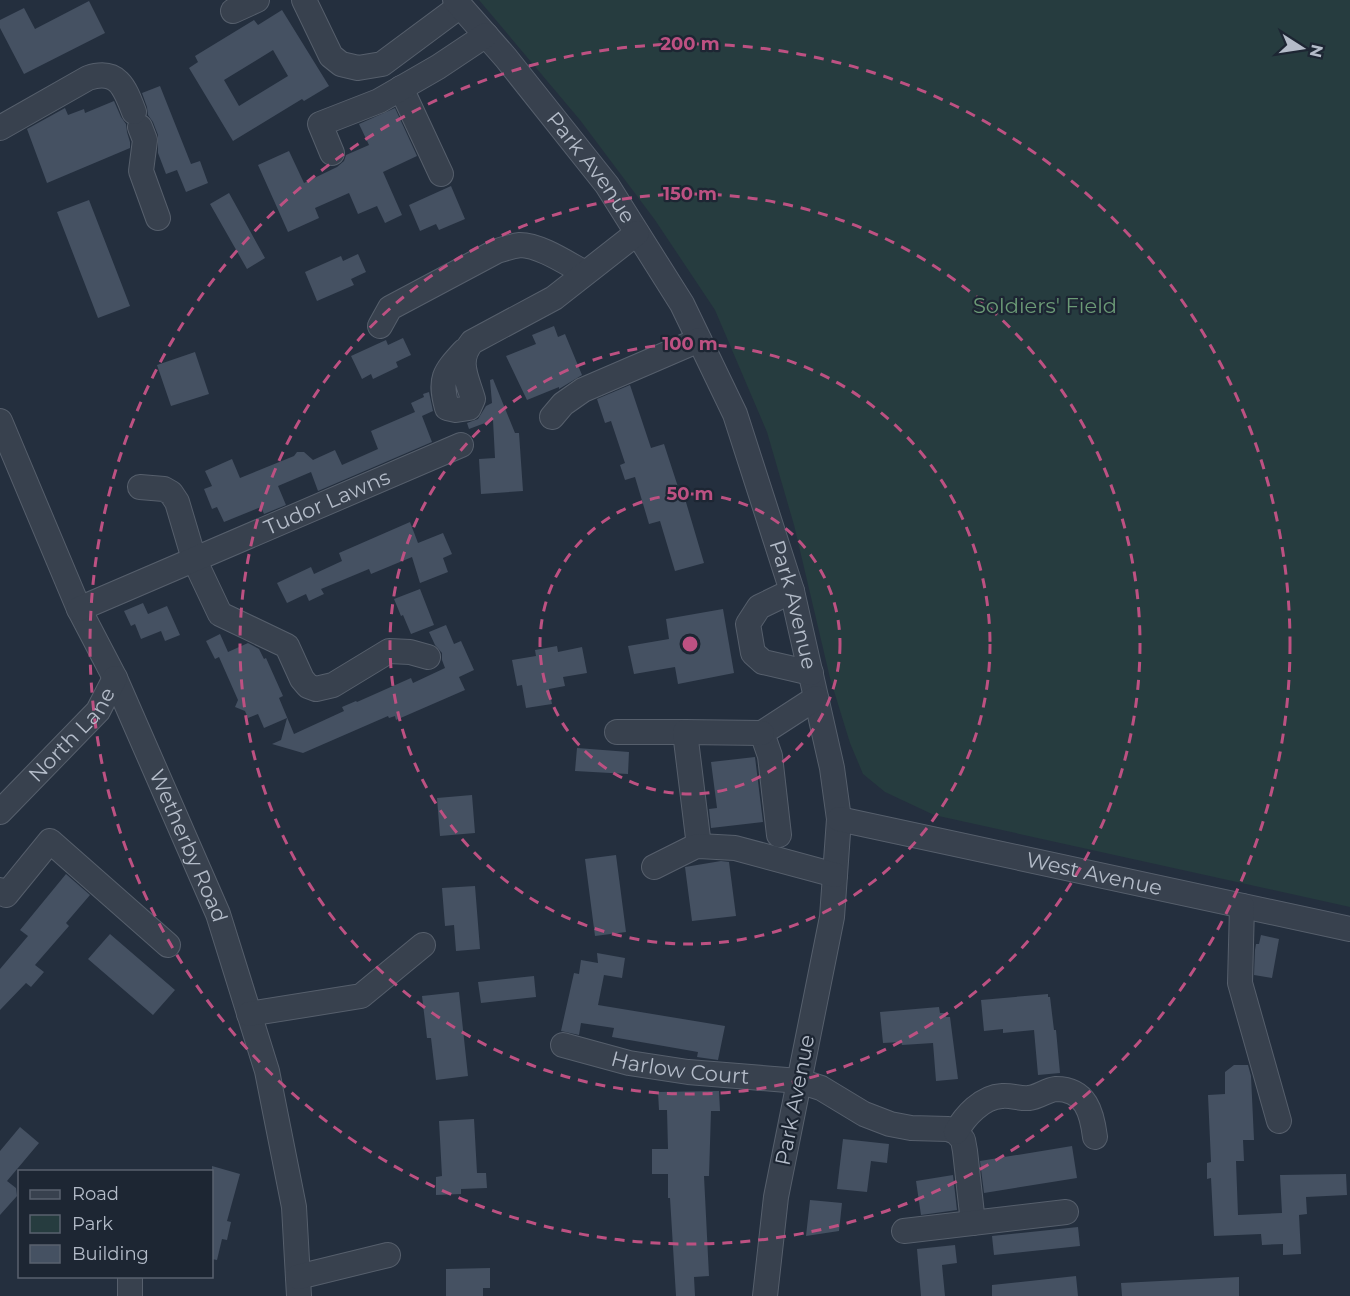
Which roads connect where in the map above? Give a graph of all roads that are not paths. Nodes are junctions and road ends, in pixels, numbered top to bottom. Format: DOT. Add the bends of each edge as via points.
graph roads {
  1 [pos="257,0"];
  2 [pos="304,0"];
  3 [pos="458,3"];
  4 [pos="233,11"];
  5 [pos="486,35"];
  6 [pos="401,88"];
  7 [pos="0,128"];
  8 [pos="332,153"];
  9 [pos="441,174"];
  10 [pos="158,218"];
  11 [pos="638,233"];
  12 [pos="585,273"];
  13 [pos="380,326"];
  14 [pos="699,340"];
  15 [pos="464,351"];
  16 [pos="552,417"];
  17 [pos="0,421"];
  18 [pos="461,445"];
  19 [pos="140,487"];
  20 [pos="194,559"];
  21 [pos="792,591"];
  22 [pos="79,609"];
  23 [pos="428,657"];
  24 [pos="811,673"];
  25 [pos="115,678"];
  26 [pos="816,698"];
  27 [pos="617,732"];
  28 [pos="685,732"];
  29 [pos="762,733"];
  30 [pos="0,812"];
  31 [pos="839,819"];
  32 [pos="779,835"];
  33 [pos="699,846"];
  34 [pos="654,867"];
  35 [pos="835,875"];
  36 [pos="0,890"];
  37 [pos="1242,906"];
  38 [pos="1350,929"];
  39 [pos="168,945"];
  40 [pos="423,945"];
  41 [pos="249,1014"];
  42 [pos="563,1045"];
  43 [pos="799,1082"];
  44 [pos="1279,1121"];
  45 [pos="956,1132"];
  46 [pos="1095,1137"];
  47 [pos="1066,1212"];
  48 [pos="973,1223"];
  49 [pos="904,1231"];
  50 [pos="388,1255"];
  51 [pos="130,1278"];
  52 [pos="299,1287"];
  53 [pos="130,1296"];
  54 [pos="765,1296"];
  1 -- 4 [label="street"];
  2 -- 3 [label="street" via="332,56 341,64 358,68 382,64"];
  3 -- 5 [label="street, Park Avenue"];
  5 -- 6 [label="street"];
  5 -- 11 [label="street, Park Avenue" via="607,185"];
  6 -- 8 [label="street" via="320,124"];
  6 -- 9 [label="street"];
  7 -- 10 [label="street" via="88,78 106,75 121,84 146,140 141,171"];
  11 -- 12 [label="street"];
  11 -- 14 [label="street, Park Avenue" via="682,304"];
  12 -- 13 [label="street" via="531,247 510,247 390,308"];
  12 -- 15 [label="street" via="554,298 472,342"];
  14 -- 16 [label="street" via="583,390 562,404"];
  14 -- 21 [label="street, Park Avenue" via="735,414"];
  17 -- 22 [label="street, Wetherby Road"];
  18 -- 20 [label="street, Tudor Lawns"];
  19 -- 20 [label="street" via="171,493"];
  20 -- 22 [label="street, Tudor Lawns"];
  20 -- 23 [label="street" via="220,614 287,646 308,686 316,689 340,681 389,651"];
  21 -- 24 [label="street, Park Avenue"];
  21 -- 24 [label="street" via="759,607 748,624 753,653 763,662"];
  22 -- 25 [label="street, Wetherby Road"];
  24 -- 26 [label="street, Park Avenue"];
  25 -- 30 [label="street, North Lane" via="98,711"];
  25 -- 41 [label="street, Wetherby Road" via="218,914"];
  26 -- 29 [label="street"];
  26 -- 31 [label="street, Park Avenue"];
  27 -- 28 [label="street"];
  28 -- 29 [label="street"];
  28 -- 33 [label="street"];
  29 -- 32 [label="street" via="770,756"];
  31 -- 35 [label="street, Park Avenue"];
  31 -- 37 [label="street, West Avenue"];
  33 -- 34 [label="street"];
  33 -- 35 [label="street" via="735,848"];
  35 -- 43 [label="street, Park Avenue" via="832,917"];
  36 -- 39 [label="street" via="6,895 50,841"];
  37 -- 38 [label="street, West Avenue"];
  37 -- 44 [label="street" via="1240,983"];
  40 -- 41 [label="street" via="361,996"];
  41 -- 52 [label="street, Wetherby Road" via="267,1071 294,1207"];
  42 -- 43 [label="street, Harlow Court" via="629,1063"];
  43 -- 45 [label="street, Harlow Court" via="821,1088 864,1114 890,1124"];
  43 -- 54 [label="street, Park Avenue" via="776,1197"];
  45 -- 46 [label="street" via="969,1112 992,1098 1027,1098 1055,1089 1067,1091 1087,1104"];
  45 -- 48 [label="street" via="963,1140"];
  47 -- 48 [label="street"];
  48 -- 49 [label="street"];
  50 -- 52 [label="street"];
  51 -- 53 [label="street"];
}
